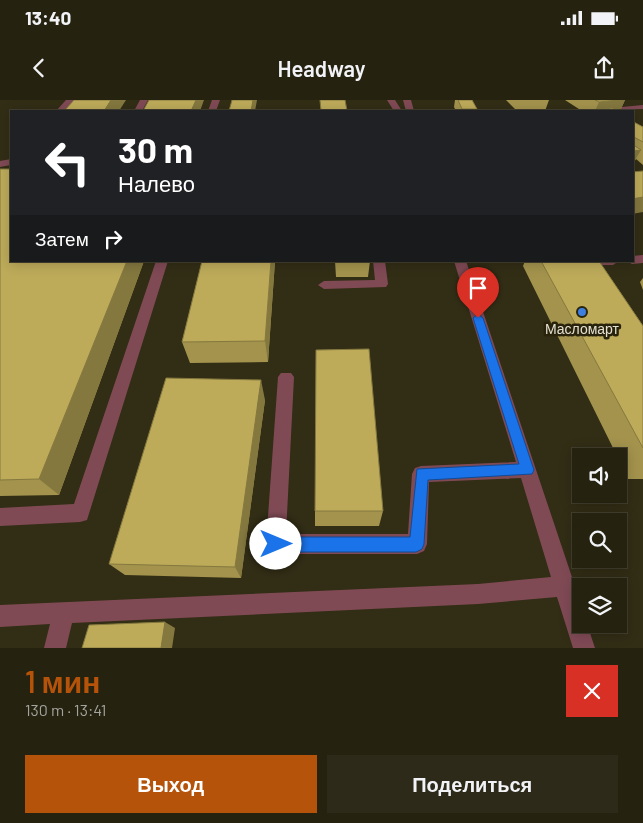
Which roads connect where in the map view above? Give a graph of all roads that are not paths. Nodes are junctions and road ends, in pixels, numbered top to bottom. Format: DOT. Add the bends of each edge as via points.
graph roads {
  1 [pos="70,100"];
  2 [pos="643,107"];
  3 [pos="61,110"];
  4 [pos="611,110"];
  5 [pos="162,262"];
  6 [pos="379,262"];
  7 [pos="460,262"];
  8 [pos="324,285"];
  9 [pos="286,377"];
  10 [pos="527,470"];
  11 [pos="0,517"];
  12 [pos="565,586"];
  13 [pos="64,613"];
  14 [pos="0,616"];
  15 [pos="55,648"];
  16 [pos="584,648"];
  1 -- 3 [label="street"];
  2 -- 4 [label="street"];
  5 -- 11 [label="street" via="80,513"];
  6 -- 8 [label="street" via="382,284"];
  7 -- 10 [label="street"];
  9 -- 10 [label="street" via="276,544 416,544 422,474"];
  10 -- 12 [label="street"];
  12 -- 13 [label="street" via="478,594"];
  12 -- 16 [label="street"];
  13 -- 14 [label="street"];
  13 -- 15 [label="street"];
}
